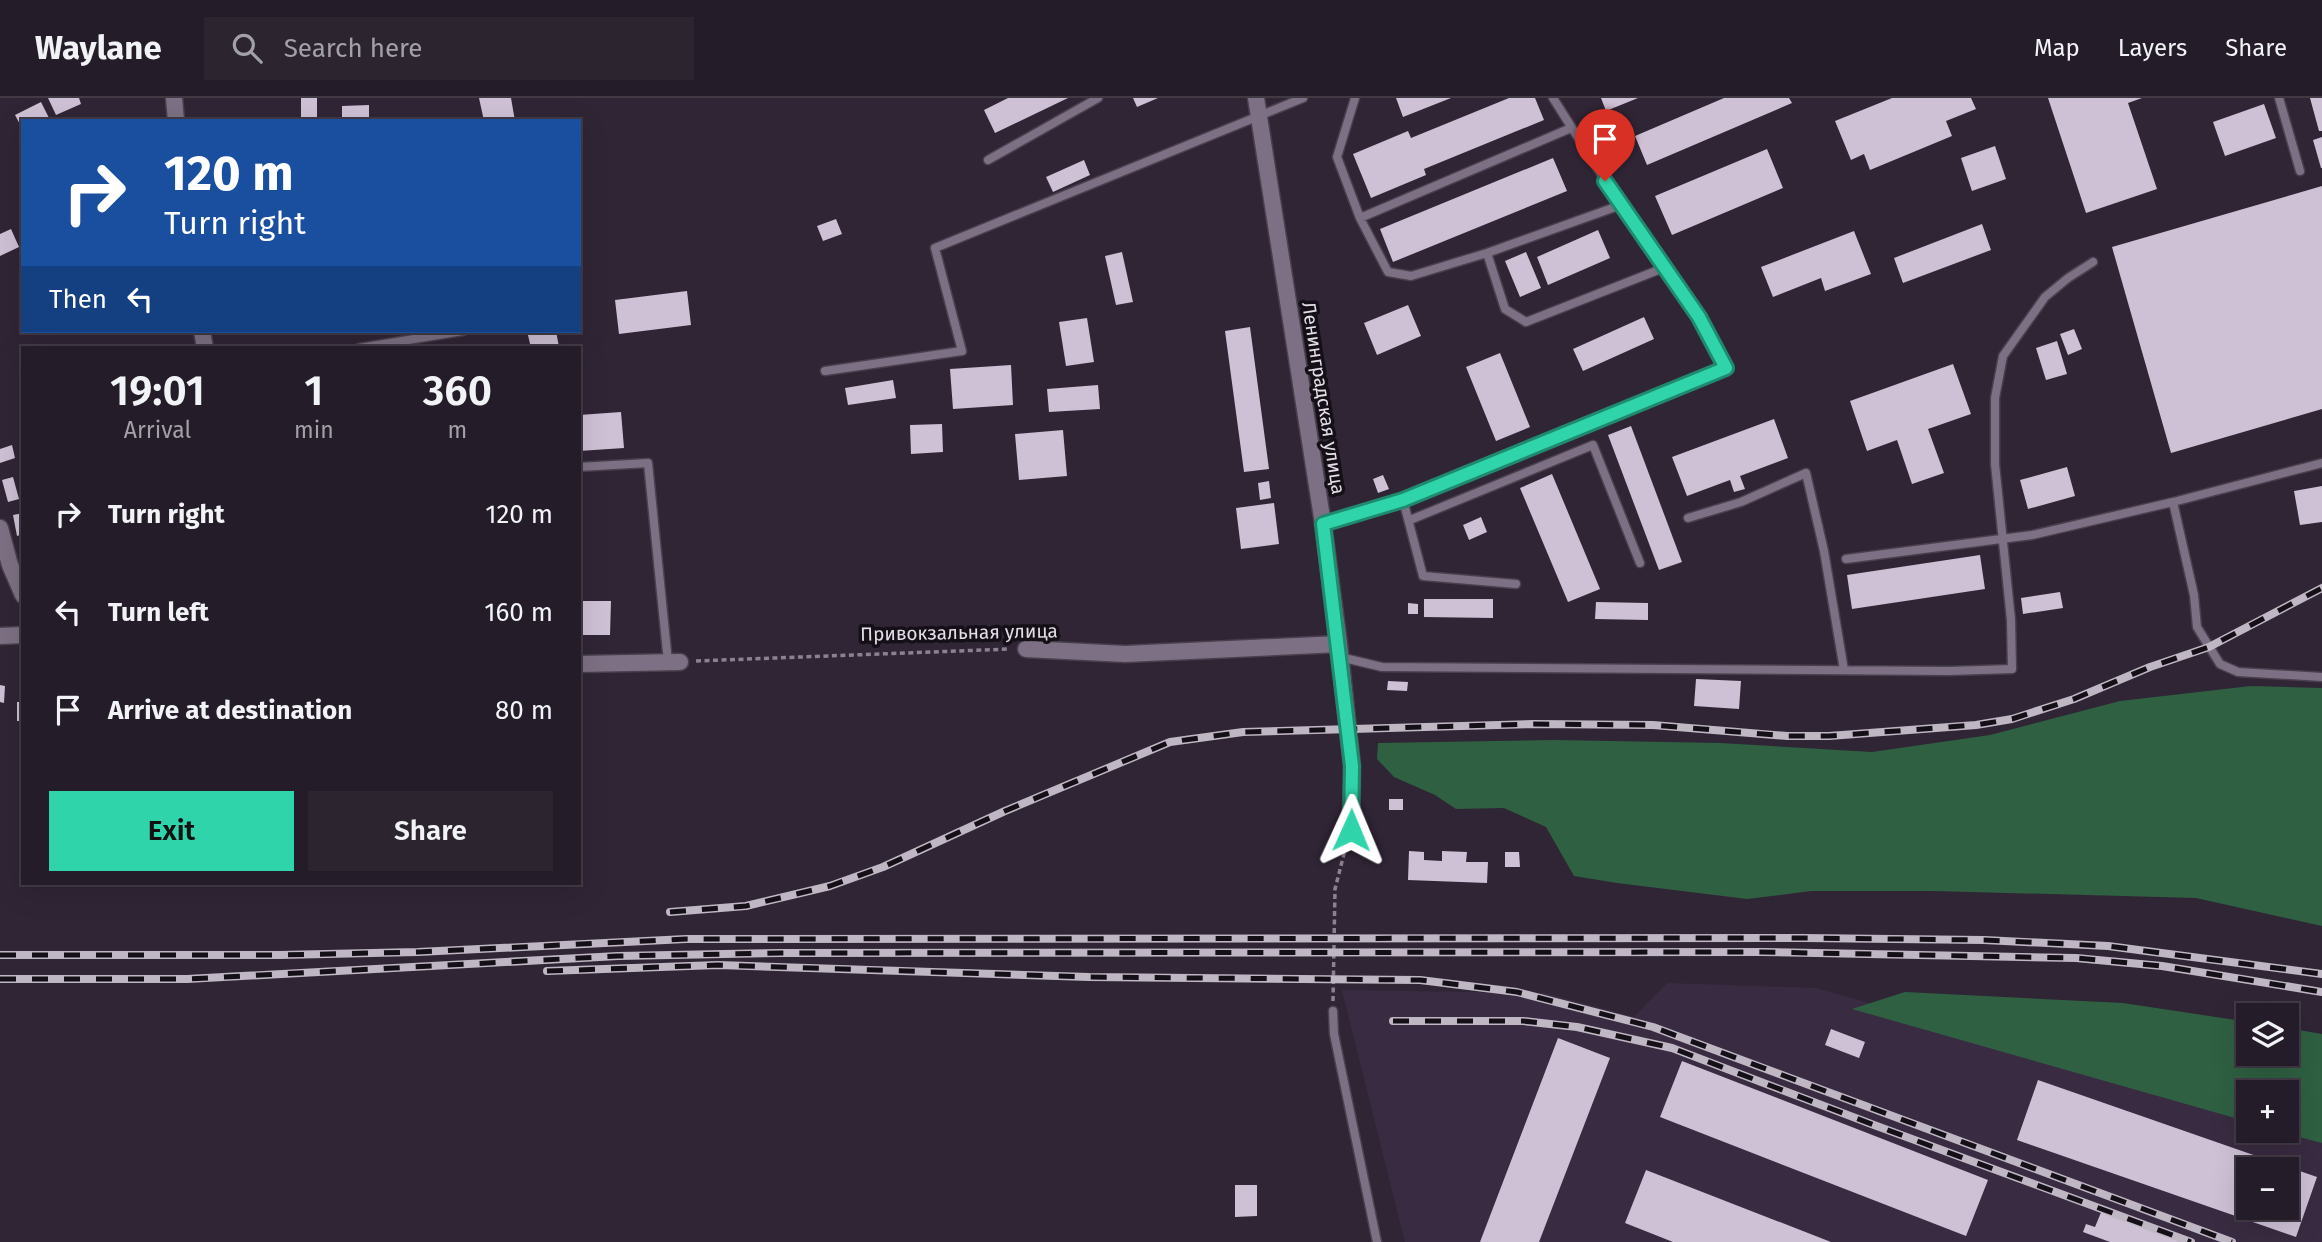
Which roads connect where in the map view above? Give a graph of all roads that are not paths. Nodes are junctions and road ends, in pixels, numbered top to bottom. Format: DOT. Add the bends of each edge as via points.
graph roads {
  1 [pos="174,98"];
  2 [pos="1098,98"];
  3 [pos="1256,98"];
  4 [pos="1303,98"];
  5 [pos="1355,98"];
  6 [pos="1553,98"];
  7 [pos="2279,98"];
  8 [pos="1259,117"];
  9 [pos="176,119"];
  10 [pos="1571,128"];
  11 [pos="988,160"];
  12 [pos="2300,171"];
  13 [pos="1621,205"];
  14 [pos="1360,218"];
  15 [pos="1487,253"];
  16 [pos="2093,262"];
  17 [pos="1666,267"];
  18 [pos="451,333"];
  19 [pos="371,346"];
  20 [pos="825,371"];
  21 [pos="2322,463"];
  22 [pos="581,467"];
  23 [pos="1403,500"];
  24 [pos="2174,502"];
  25 [pos="1688,519"];
  26 [pos="1409,520"];
  27 [pos="1323,524"];
  28 [pos="0,528"];
  29 [pos="2002,540"];
  30 [pos="1846,559"];
  31 [pos="1640,563"];
  32 [pos="1516,584"];
  33 [pos="21,590"];
  34 [pos="21,635"];
  35 [pos="0,636"];
  36 [pos="1026,649"];
  37 [pos="1339,651"];
  38 [pos="674,662"];
  39 [pos="581,664"];
  40 [pos="1844,670"];
  41 [pos="2322,677"];
  42 [pos="1351,830"];
  43 [pos="1333,1011"];
  44 [pos="1377,1242"];
  1 -- 9 [label="street"];
  2 -- 11 [label="lane"];
  3 -- 8 [label="street, Ленинградская улица"];
  4 -- 8 [label="lane"];
  5 -- 14 [label="lane" via="1337,157"];
  6 -- 10 [label="lane"];
  7 -- 12 [label="lane"];
  8 -- 20 [label="lane" via="935,248 962,351"];
  8 -- 27 [label="street, Ленинградская улица"];
  10 -- 13 [label="lane"];
  10 -- 14 [label="lane"];
  13 -- 15 [label="lane"];
  13 -- 17 [label="lane"];
  14 -- 15 [label="lane" via="1388,272 1411,276"];
  15 -- 17 [label="lane" via="1505,309 1526,322"];
  16 -- 29 [label="lane" via="2045,297 2003,356 1995,398"];
  17 -- 23 [label="lane" via="1726,368"];
  18 -- 19 [label="lane"];
  21 -- 24 [label="lane"];
  22 -- 38 [label="lane" via="648,463"];
  23 -- 26 [label="lane"];
  23 -- 27 [label="lane"];
  24 -- 29 [label="lane"];
  24 -- 41 [label="lane" via="2197,627 2220,664 2238,672"];
  25 -- 40 [label="lane" via="1806,473"];
  26 -- 31 [label="lane" via="1592,445"];
  26 -- 32 [label="lane" via="1423,576"];
  27 -- 37 [label="street, Ленинградская улица"];
  28 -- 33 [label="street"];
  29 -- 30 [label="lane"];
  29 -- 40 [label="lane" via="2012,668"];
  34 -- 35 [label="street"];
  36 -- 37 [label="street, Привокзальная улица" via="1125,654"];
  37 -- 40 [label="lane" via="1382,667"];
  37 -- 42 [label="street, Ленинградская улица" via="1352,766"];
  38 -- 39 [label="street"];
  43 -- 44 [label="lane"];
}
